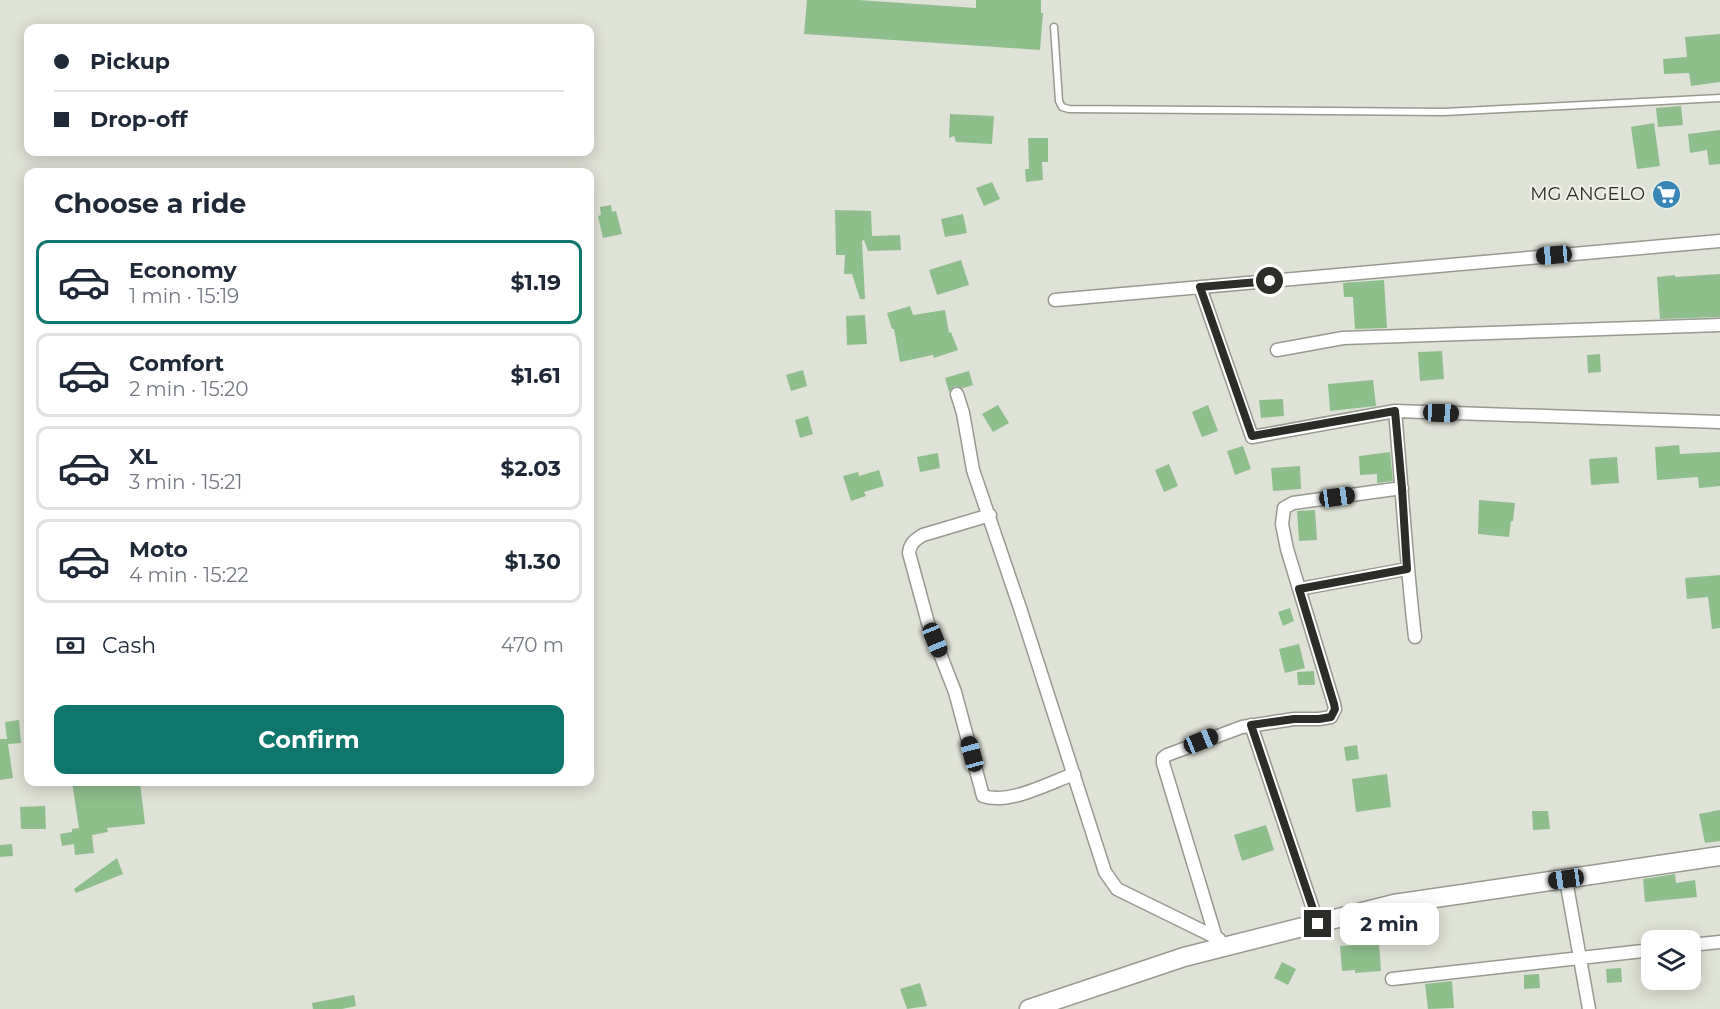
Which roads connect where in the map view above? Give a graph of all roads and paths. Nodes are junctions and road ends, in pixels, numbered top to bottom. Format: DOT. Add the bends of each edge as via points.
graph roads {
  1 [pos="1054,27"];
  2 [pos="1720,98"];
  3 [pos="1720,241"];
  4 [pos="1200,287"];
  5 [pos="1055,300"];
  6 [pos="1720,325"];
  7 [pos="1277,350"];
  8 [pos="957,394"];
  9 [pos="1395,411"];
  10 [pos="1720,422"];
  11 [pos="1402,488"];
  12 [pos="990,515"];
  13 [pos="1407,569"];
  14 [pos="1299,589"];
  15 [pos="1415,637"];
  16 [pos="1251,725"];
  17 [pos="1074,774"];
  18 [pos="1720,856"];
  19 [pos="1566,879"];
  20 [pos="1318,924"];
  21 [pos="1223,942"];
  22 [pos="1720,942"];
  23 [pos="1701,944"];
  24 [pos="1641,951"];
  25 [pos="1581,959"];
  26 [pos="1392,980"];
  27 [pos="1029,1009"];
  28 [pos="1589,1009"];
  1 -- 2 [label="lane" via="1059,101 1069,109 1444,112"];
  3 -- 4 [label="street"];
  4 -- 5 [label="street"];
  4 -- 9 [label="street" via="1252,436"];
  6 -- 7 [label="street" via="1343,338"];
  8 -- 12 [label="street" via="973,470"];
  9 -- 10 [label="street"];
  9 -- 11 [label="street"];
  11 -- 13 [label="street"];
  11 -- 14 [label="street" via="1293,503 1284,508 1282,524"];
  12 -- 17 [label="street"];
  12 -- 17 [label="street" via="923,535 914,540 909,553 928,623 955,692 983,796 1011,797"];
  13 -- 14 [label="street"];
  13 -- 15 [label="street"];
  14 -- 16 [label="street" via="1334,714"];
  16 -- 20 [label="street"];
  16 -- 21 [label="street" via="1218,734 1163,758"];
  17 -- 21 [label="street" via="1105,872 1117,889"];
  18 -- 19 [label="street"];
  19 -- 20 [label="street" via="1394,904"];
  19 -- 25 [label="street"];
  20 -- 21 [label="street"];
  21 -- 27 [label="street"];
  22 -- 23 [label="street"];
  24 -- 25 [label="street"];
  25 -- 26 [label="street"];
  25 -- 28 [label="street"];
}
